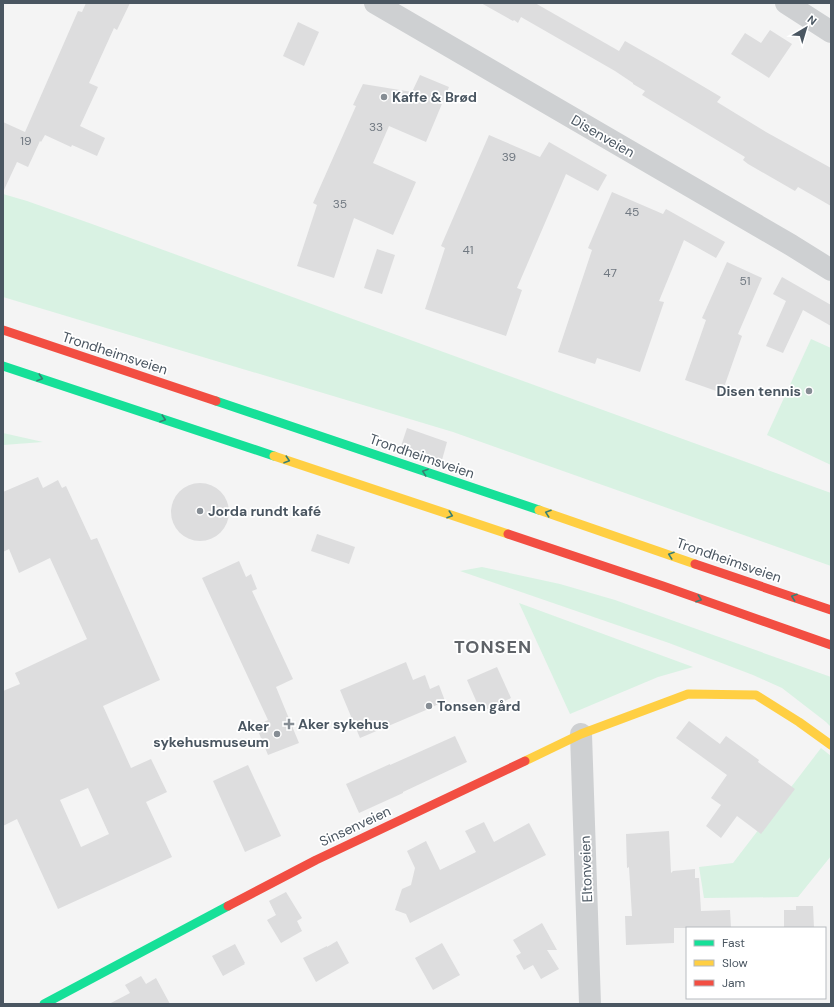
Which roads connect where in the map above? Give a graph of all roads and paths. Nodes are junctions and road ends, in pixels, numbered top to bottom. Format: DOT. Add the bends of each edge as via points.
graph roads {
  1 [pos="375,3"];
  2 [pos="786,3"];
  3 [pos="831,32"];
  4 [pos="831,270"];
  5 [pos="3,330"];
  6 [pos="3,366"];
  7 [pos="831,610"];
  8 [pos="831,645"];
  9 [pos="581,734"];
  10 [pos="831,745"];
  11 [pos="44,1004"];
  12 [pos="590,1004"];
  1 -- 4 [label="street, Disenveien" via="791,244"];
  2 -- 3 [label="street"];
  7 -- 5 [label="main road, Trondheimsveien, one-way"];
  6 -- 8 [label="main road, one-way"];
  9 -- 10 [label="main road, Sinsenveien" via="688,694 756,696"];
  9 -- 11 [label="main road, Sinsenveien" via="316,860"];
  9 -- 12 [label="street, Eltonveien"];
}
